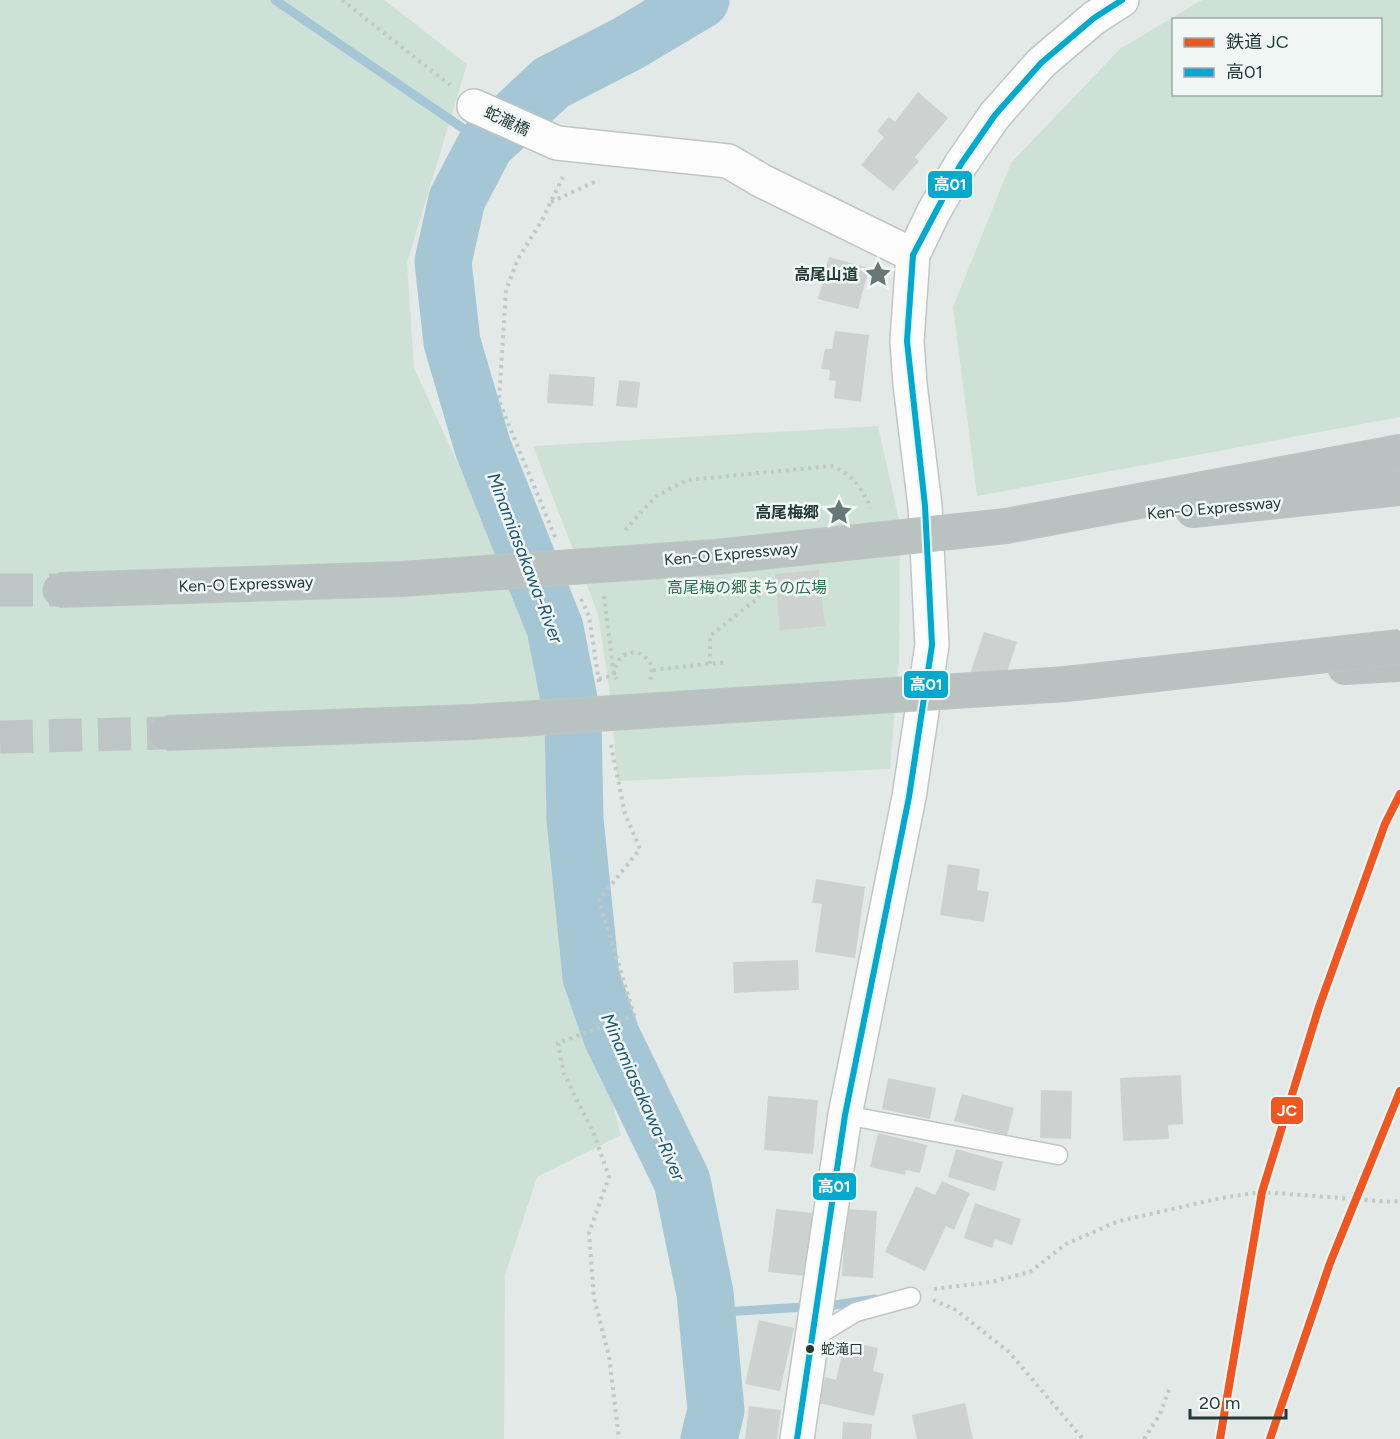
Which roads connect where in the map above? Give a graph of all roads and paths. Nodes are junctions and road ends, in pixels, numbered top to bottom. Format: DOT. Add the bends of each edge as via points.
graph roads {
  1 [pos="342,0"];
  2 [pos="1122,0"];
  3 [pos="474,106"];
  4 [pos="564,175"];
  5 [pos="913,255"];
  6 [pos="1400,452"];
  7 [pos="1400,488"];
  8 [pos="1006,526"];
  9 [pos="558,543"];
  10 [pos="59,590"];
  11 [pos="580,595"];
  12 [pos="1400,646"];
  13 [pos="726,662"];
  14 [pos="1400,664"];
  15 [pos="652,670"];
  16 [pos="614,675"];
  17 [pos="599,679"];
  18 [pos="620,684"];
  19 [pos="1066,684"];
  20 [pos="644,686"];
  21 [pos="601,690"];
  22 [pos="166,733"];
  23 [pos="609,734"];
  24 [pos="845,1116"];
  25 [pos="1058,1155"];
  26 [pos="1400,1200"];
  27 [pos="911,1297"];
  28 [pos="813,1338"];
  29 [pos="1170,1387"];
  30 [pos="619,1439"];
  31 [pos="797,1439"];
  32 [pos="1083,1439"];
  33 [pos="1144,1439"];
  1 -- 3 [label="path"];
  2 -- 5 [label="main road" via="1041,63 995,115 961,164"];
  3 -- 5 [label="main road, 蛇瀧橋" via="557,143 728,161"];
  4 -- 9 [label="path" via="518,259 506,290 499,401"];
  5 -- 24 [label="main road" via="907,341 931,574 932,645 909,797"];
  6 -- 8 [label="highway"];
  7 -- 8 [label="highway, Ken-O Expressway"];
  8 -- 10 [label="highway, Ken-O Expressway, bridge" via="715,557 402,579"];
  11 -- 17 [label="path" via="589,616"];
  12 -- 19 [label="highway, bridge"];
  13 -- 15 [label="path"];
  14 -- 19 [label="highway, bridge"];
  15 -- 16 [label="path" via="648,658 630,652 619,659"];
  15 -- 20 [label="path"];
  16 -- 17 [label="path"];
  16 -- 18 [label="path"];
  17 -- 21 [label="path"];
  19 -- 22 [label="highway, bridge" via="472,722"];
  23 -- 30 [label="path" via="625,814 640,849 599,900 634,1015 558,1043 564,1074 594,1134 609,1177 589,1233 594,1298 609,1356"];
  24 -- 25 [label="lane"];
  24 -- 28 [label="main road"];
  26 -- 27 [label="path" via="1262,1192 1221,1198 1119,1221 1066,1244 1030,1272 991,1282 942,1286"];
  27 -- 28 [label="lane" via="856,1312"];
  27 -- 32 [label="path" via="936,1301 956,1310 1009,1352"];
  28 -- 31 [label="main road"];
  29 -- 33 [label="path" via="1160,1414"];
}
